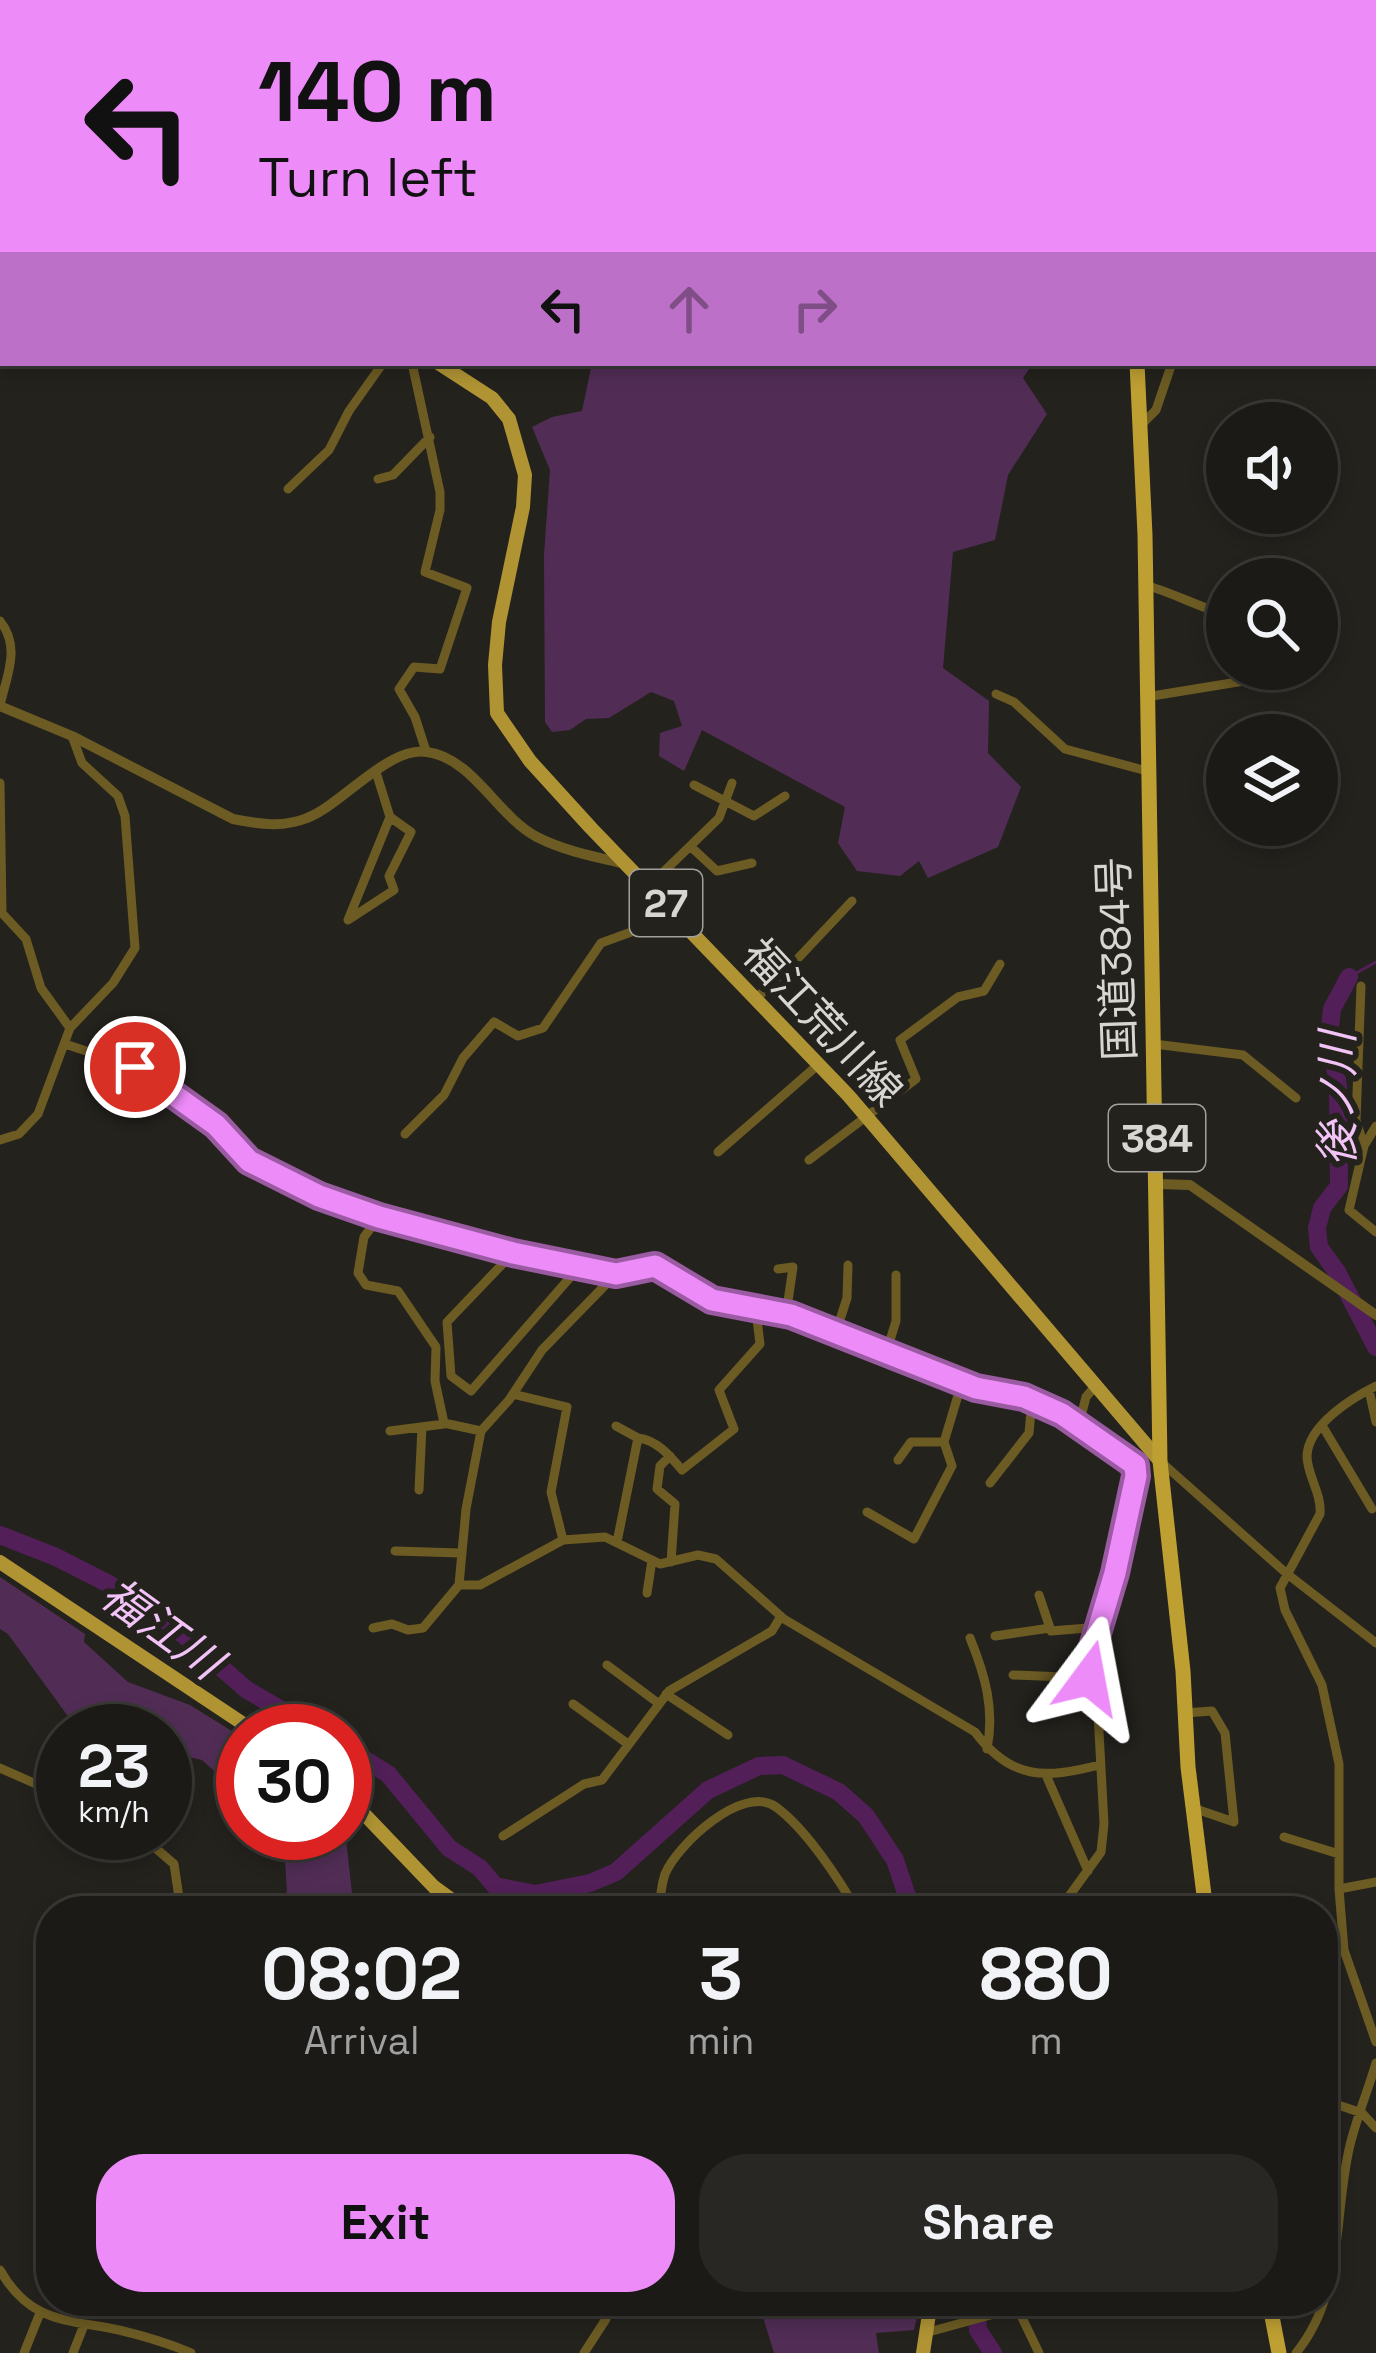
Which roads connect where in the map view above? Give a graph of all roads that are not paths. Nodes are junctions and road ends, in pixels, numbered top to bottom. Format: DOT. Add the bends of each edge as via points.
graph roads {
  1 [pos="381,366"];
  2 [pos="413,366"];
  3 [pos="443,366"];
  4 [pos="1137,366"];
  5 [pos="1171,366"];
  6 [pos="1140,426"];
  7 [pos="430,437"];
  8 [pos="378,479"];
  9 [pos="288,489"];
  10 [pos="1145,585"];
  11 [pos="1206,609"];
  12 [pos="0,621"];
  13 [pos="1206,687"];
  14 [pos="996,694"];
  15 [pos="1146,697"];
  16 [pos="0,706"];
  17 [pos="72,736"];
  18 [pos="426,751"];
  19 [pos="1147,771"];
  20 [pos="376,772"];
  21 [pos="0,783"];
  22 [pos="732,783"];
  23 [pos="694,785"];
  24 [pos="785,796"];
  25 [pos="725,801"];
  26 [pos="390,817"];
  27 [pos="690,846"];
  28 [pos="752,863"];
  29 [pos="629,865"];
  30 [pos="649,886"];
  31 [pos="852,901"];
  32 [pos="1,912"];
  33 [pos="678,916"];
  34 [pos="1000,964"];
  35 [pos="1361,986"];
  36 [pos="756,998"];
  37 [pos="70,1028"];
  38 [pos="65,1044"];
  39 [pos="1154,1044"];
  40 [pos="819,1064"];
  41 [pos="1296,1098"];
  42 [pos="868,1118"];
  43 [pos="1376,1126"];
  44 [pos="405,1134"];
  45 [pos="0,1140"];
  46 [pos="1364,1146"];
  47 [pos="718,1152"];
  48 [pos="809,1160"];
  49 [pos="1158,1184"];
  50 [pos="379,1217"];
  51 [pos="1376,1232"];
  52 [pos="513,1253"];
  53 [pos="848,1265"];
  54 [pos="580,1266"];
  55 [pos="778,1269"];
  56 [pos="616,1274"];
  57 [pos="896,1275"];
  58 [pos="756,1311"];
  59 [pos="1373,1313"];
  60 [pos="785,1315"];
  61 [pos="836,1332"];
  62 [pos="887,1350"];
  63 [pos="962,1382"];
  64 [pos="1097,1384"];
  65 [pos="1372,1388"];
  66 [pos="513,1394"];
  67 [pos="1032,1400"];
  68 [pos="1376,1422"];
  69 [pos="444,1424"];
  70 [pos="1078,1424"];
  71 [pos="422,1426"];
  72 [pos="616,1426"];
  73 [pos="1323,1426"];
  74 [pos="390,1431"];
  75 [pos="481,1431"];
  76 [pos="638,1438"];
  77 [pos="944,1442"];
  78 [pos="670,1456"];
  79 [pos="898,1460"];
  80 [pos="1160,1461"];
  81 [pos="990,1483"];
  82 [pos="419,1490"];
  83 [pos="1372,1509"];
  84 [pos="866,1512"];
  85 [pos="563,1540"];
  86 [pos="617,1541"];
  87 [pos="395,1551"];
  88 [pos="460,1552"];
  89 [pos="652,1560"];
  90 [pos="0,1562"];
  91 [pos="670,1562"];
  92 [pos="1286,1573"];
  93 [pos="459,1585"];
  94 [pos="647,1593"];
  95 [pos="1039,1595"];
  96 [pos="781,1616"];
  97 [pos="373,1628"];
  98 [pos="1050,1628"];
  99 [pos="1100,1628"];
  100 [pos="995,1636"];
  101 [pos="970,1638"];
  102 [pos="1375,1641"];
  103 [pos="607,1666"];
  104 [pos="1013,1676"];
  105 [pos="1089,1678"];
  106 [pos="662,1699"];
  107 [pos="573,1704"];
  108 [pos="216,1706"];
  109 [pos="1185,1713"];
  110 [pos="728,1735"];
  111 [pos="628,1744"];
  112 [pos="987,1749"];
  113 [pos="1099,1766"];
  114 [pos="0,1768"];
  115 [pos="1046,1775"];
  116 [pos="36,1784"];
  117 [pos="1193,1808"];
  118 [pos="372,1822"];
  119 [pos="503,1836"];
  120 [pos="1284,1837"];
  121 [pos="1339,1854"];
  122 [pos="170,1860"];
  123 [pos="1088,1871"];
  124 [pos="1376,1882"];
  125 [pos="1339,1889"];
  126 [pos="179,1896"];
  127 [pos="446,1896"];
  128 [pos="662,1896"];
  129 [pos="847,1896"];
  130 [pos="1073,1896"];
  131 [pos="1204,1896"];
  132 [pos="1376,2042"];
  133 [pos="1376,2063"];
  134 [pos="1338,2105"];
  135 [pos="1362,2113"];
  136 [pos="1376,2128"];
  137 [pos="1338,2246"];
  138 [pos="0,2270"];
  139 [pos="36,2310"];
  140 [pos="39,2316"];
  141 [pos="51,2316"];
  142 [pos="605,2316"];
  143 [pos="928,2316"];
  144 [pos="982,2316"];
  145 [pos="1021,2316"];
  146 [pos="1273,2316"];
  147 [pos="1317,2316"];
  148 [pos="84,2325"];
  149 [pos="925,2333"];
  150 [pos="24,2353"];
  151 [pos="73,2353"];
  152 [pos="191,2353"];
  153 [pos="584,2353"];
  154 [pos="923,2353"];
  155 [pos="1039,2353"];
  156 [pos="1279,2353"];
  157 [pos="1296,2353"];
  1 -- 9 [label="street" via="329,450"];
  2 -- 7 [label="street"];
  3 -- 29 [label="main road, 福江荒川線 / 27" via="509,419 525,475 499,622 497,713 530,761"];
  4 -- 6 [label="highway, 国道384号 / 384"];
  5 -- 6 [label="street" via="1156,410"];
  6 -- 10 [label="highway, 国道384号 / 384"];
  7 -- 8 [label="street"];
  7 -- 18 [label="street" via="440,510 425,572 467,588 440,669 414,667 399,689"];
  10 -- 11 [label="street"];
  10 -- 15 [label="highway, 国道384号 / 384"];
  12 -- 16 [label="street" via="13,650"];
  13 -- 15 [label="street"];
  14 -- 19 [label="street" via="1065,749"];
  15 -- 19 [label="highway, 国道384号 / 384"];
  16 -- 17 [label="street"];
  17 -- 20 [label="street" via="257,824 303,820"];
  17 -- 37 [label="street" via="82,763 118,796 125,816 135,948"];
  18 -- 20 [label="street"];
  18 -- 29 [label="street" via="464,770 537,837"];
  19 -- 39 [label="highway, 国道384号 / 384"];
  20 -- 26 [label="street"];
  21 -- 32 [label="street"];
  22 -- 25 [label="street"];
  23 -- 25 [label="street"];
  24 -- 25 [label="street" via="754,815"];
  25 -- 27 [label="street"];
  26 -- 26 [label="street" via="373,858 348,920 394,890 389,876 411,832"];
  27 -- 28 [label="street" via="717,871"];
  27 -- 30 [label="street"];
  29 -- 30 [label="main road, 福江荒川線 / 27"];
  30 -- 33 [label="main road, 福江荒川線 / 27"];
  31 -- 36 [label="street"];
  32 -- 37 [label="street" via="26,939 41,988"];
  33 -- 36 [label="main road, 福江荒川線 / 27"];
  33 -- 44 [label="street" via="601,943 543,1028 518,1036 494,1022 444,1095"];
  34 -- 42 [label="street" via="984,991 958,998 900,1040 916,1078"];
  35 -- 46 [label="street" via="1356,1120"];
  36 -- 40 [label="main road, 福江荒川線 / 27"];
  37 -- 38 [label="street"];
  38 -- 45 [label="street" via="38,1114 20,1134"];
  38 -- 50 [label="street" via="135,1067 269,1174"];
  39 -- 41 [label="street" via="1244,1054"];
  39 -- 49 [label="highway, 国道384号 / 384"];
  40 -- 42 [label="main road, 福江荒川線 / 27"];
  40 -- 47 [label="street"];
  42 -- 48 [label="street"];
  42 -- 64 [label="main road, 福江荒川線 / 27"];
  43 -- 46 [label="street"];
  46 -- 51 [label="street" via="1349,1210"];
  49 -- 59 [label="street" via="1190,1185"];
  49 -- 80 [label="highway, 国道384号 / 384"];
  50 -- 52 [label="street"];
  50 -- 69 [label="street" via="364,1237 358,1273 366,1285 398,1292 430,1336"];
  52 -- 54 [label="street"];
  52 -- 54 [label="street" via="447,1322 451,1376 471,1391"];
  53 -- 61 [label="street"];
  54 -- 56 [label="street"];
  55 -- 60 [label="street" via="793,1268"];
  56 -- 58 [label="street" via="655,1266 712,1300"];
  56 -- 66 [label="street" via="542,1351"];
  57 -- 62 [label="street"];
  58 -- 60 [label="street"];
  58 -- 78 [label="street" via="760,1344 719,1390 734,1429 682,1470"];
  60 -- 61 [label="street"];
  61 -- 62 [label="street"];
  62 -- 63 [label="street"];
  63 -- 67 [label="street"];
  63 -- 77 [label="street"];
  64 -- 70 [label="street"];
  64 -- 80 [label="main road, 福江荒川線 / 27"];
  65 -- 68 [label="street"];
  65 -- 73 [label="street"];
  66 -- 75 [label="street"];
  66 -- 85 [label="street" via="567,1407 550,1492"];
  67 -- 70 [label="street"];
  67 -- 81 [label="street" via="1029,1433"];
  69 -- 71 [label="street"];
  69 -- 75 [label="street"];
  70 -- 99 [label="street" via="1135,1465"];
  71 -- 74 [label="street"];
  71 -- 82 [label="street"];
  72 -- 76 [label="street"];
  73 -- 83 [label="street"];
  73 -- 92 [label="street" via="1307,1455 1320,1514"];
  75 -- 88 [label="street"];
  76 -- 78 [label="street"];
  76 -- 86 [label="street"];
  77 -- 79 [label="street" via="911,1442"];
  77 -- 84 [label="street" via="952,1466 914,1539"];
  78 -- 91 [label="street" via="657,1489 675,1504"];
  80 -- 92 [label="street"];
  80 -- 109 [label="highway, 国道384号 / 384"];
  85 -- 86 [label="street"];
  85 -- 93 [label="street" via="480,1585"];
  86 -- 89 [label="street"];
  87 -- 88 [label="street"];
  88 -- 93 [label="street"];
  89 -- 91 [label="street"];
  89 -- 94 [label="street"];
  90 -- 108 [label="main road"];
  91 -- 96 [label="street" via="716,1559"];
  92 -- 102 [label="street"];
  92 -- 121 [label="street" via="1285,1610 1322,1685 1339,1764"];
  93 -- 97 [label="street" via="423,1628"];
  95 -- 98 [label="street"];
  96 -- 106 [label="street" via="772,1631"];
  96 -- 112 [label="street" via="974,1732"];
  98 -- 99 [label="street"];
  98 -- 100 [label="street"];
  99 -- 105 [label="street"];
  101 -- 112 [label="street" via="988,1694"];
  103 -- 106 [label="street"];
  104 -- 105 [label="street"];
  105 -- 113 [label="street"];
  106 -- 110 [label="street"];
  106 -- 111 [label="street"];
  107 -- 111 [label="street"];
  109 -- 117 [label="highway, 国道384号 / 384"];
  109 -- 117 [label="street" via="1212,1711 1226,1733 1234,1822"];
  111 -- 119 [label="street" via="602,1780"];
  112 -- 115 [label="street"];
  113 -- 115 [label="street"];
  113 -- 123 [label="street" via="1104,1824 1101,1852"];
  114 -- 116 [label="street"];
  115 -- 123 [label="street"];
  117 -- 131 [label="highway, 国道384号 / 384"];
  118 -- 127 [label="main road"];
  120 -- 121 [label="street"];
  121 -- 125 [label="street"];
  122 -- 126 [label="street"];
  123 -- 130 [label="street"];
  124 -- 125 [label="street"];
  125 -- 132 [label="street" via="1344,1950"];
  128 -- 129 [label="street" via="666,1871 688,1840 729,1810 763,1802 817,1851"];
  133 -- 135 [label="street"];
  134 -- 135 [label="street"];
  135 -- 136 [label="street"];
  135 -- 137 [label="street" via="1350,2145"];
  138 -- 139 [label="street"];
  140 -- 150 [label="street"];
  141 -- 148 [label="street"];
  142 -- 153 [label="street"];
  143 -- 149 [label="main road"];
  144 -- 149 [label="street"];
  145 -- 155 [label="street"];
  146 -- 156 [label="highway"];
  147 -- 157 [label="street"];
  148 -- 151 [label="street"];
  148 -- 152 [label="street"];
  149 -- 154 [label="main road"];
}
